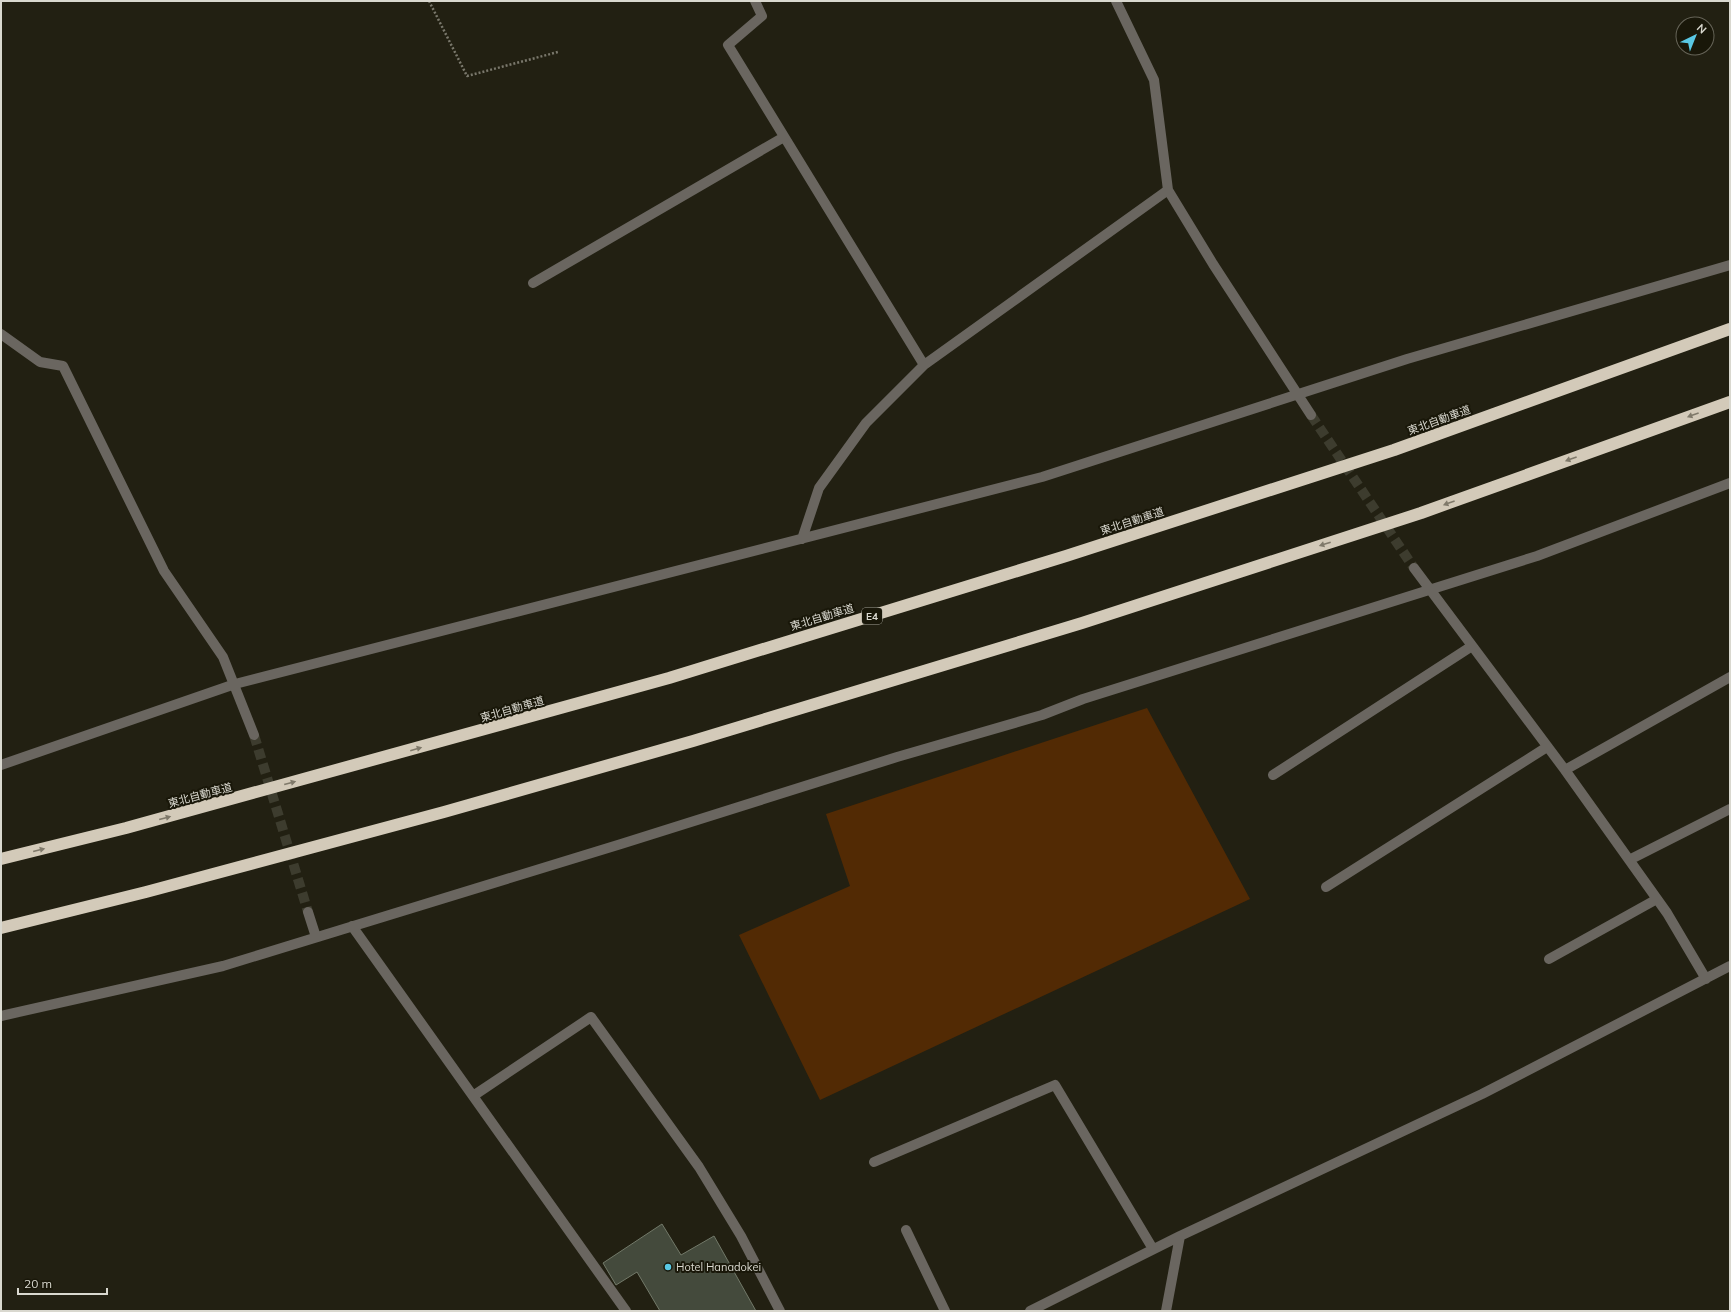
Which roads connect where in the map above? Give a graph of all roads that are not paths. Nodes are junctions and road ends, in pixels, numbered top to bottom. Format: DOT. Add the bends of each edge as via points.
graph roads {
  1 [pos="755,1"];
  2 [pos="1116,1"];
  3 [pos="784,138"];
  4 [pos="1168,190"];
  5 [pos="1730,265"];
  6 [pos="533,283"];
  7 [pos="1730,330"];
  8 [pos="1,334"];
  9 [pos="924,365"];
  10 [pos="1298,395"];
  11 [pos="1730,402"];
  12 [pos="1311,415"];
  13 [pos="1730,483"];
  14 [pos="802,539"];
  15 [pos="1414,568"];
  16 [pos="1430,590"];
  17 [pos="1472,646"];
  18 [pos="1730,677"];
  19 [pos="235,684"];
  20 [pos="254,735"];
  21 [pos="1547,747"];
  22 [pos="1,765"];
  23 [pos="1565,770"];
  24 [pos="1273,775"];
  25 [pos="1730,809"];
  26 [pos="1,859"];
  27 [pos="1629,860"];
  28 [pos="1326,886"];
  29 [pos="1657,899"];
  30 [pos="308,912"];
  31 [pos="352,926"];
  32 [pos="1,928"];
  33 [pos="316,937"];
  34 [pos="1549,959"];
  35 [pos="1730,966"];
  36 [pos="1706,979"];
  37 [pos="1,1016"];
  38 [pos="473,1096"];
  39 [pos="874,1162"];
  40 [pos="906,1230"];
  41 [pos="1180,1236"];
  42 [pos="1153,1249"];
  43 [pos="626,1311"];
  44 [pos="780,1311"];
  45 [pos="945,1311"];
  46 [pos="1030,1311"];
  47 [pos="1166,1311"];
  1 -- 3 [label="street" via="762,16 728,45"];
  2 -- 4 [label="street" via="1154,80"];
  3 -- 6 [label="street"];
  3 -- 9 [label="street"];
  4 -- 9 [label="street"];
  4 -- 10 [label="street"];
  5 -- 10 [label="street" via="1407,359"];
  26 -- 7 [label="highway, 東北自動車道 / E4, one-way" via="126,828 390,756 708,666 1058,558 1394,450"];
  8 -- 19 [label="street" via="40,362 63,366 164,572 223,657"];
  9 -- 14 [label="street" via="866,423 819,488"];
  10 -- 12 [label="street"];
  10 -- 14 [label="street" via="1042,478"];
  11 -- 32 [label="highway, one-way" via="1413,516 1082,623 709,737 444,812"];
  13 -- 16 [label="street" via="1537,556"];
  14 -- 19 [label="street"];
  15 -- 16 [label="street"];
  16 -- 17 [label="street"];
  16 -- 31 [label="street" via="1083,699 1042,715 897,757"];
  17 -- 21 [label="street"];
  17 -- 24 [label="street"];
  18 -- 23 [label="street"];
  19 -- 20 [label="street"];
  19 -- 22 [label="street"];
  21 -- 23 [label="street"];
  21 -- 28 [label="street"];
  23 -- 27 [label="street"];
  25 -- 27 [label="street"];
  27 -- 29 [label="street"];
  29 -- 34 [label="street"];
  29 -- 36 [label="street"];
  30 -- 33 [label="street"];
  31 -- 33 [label="street"];
  31 -- 38 [label="street"];
  33 -- 37 [label="street" via="223,966"];
  35 -- 36 [label="street"];
  36 -- 41 [label="street" via="1482,1094"];
  38 -- 43 [label="street"];
  38 -- 44 [label="street" via="590,1017 699,1167 741,1236"];
  39 -- 42 [label="street" via="1055,1085"];
  40 -- 45 [label="street"];
  41 -- 42 [label="street"];
  41 -- 47 [label="street"];
  42 -- 46 [label="street"];
}
